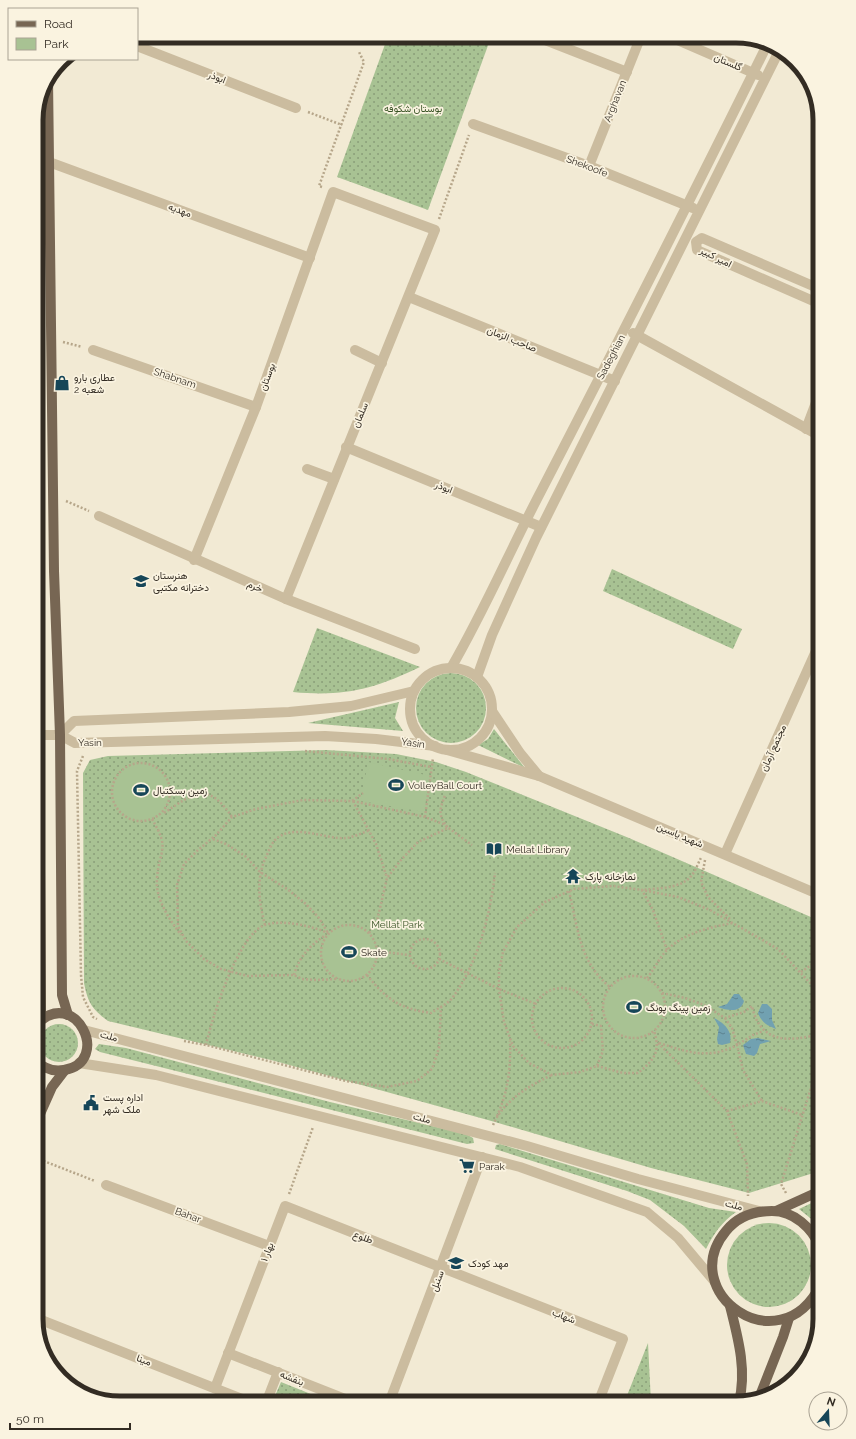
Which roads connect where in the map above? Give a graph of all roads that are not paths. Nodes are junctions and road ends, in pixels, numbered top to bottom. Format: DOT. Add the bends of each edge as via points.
graph roads {
  1 [pos="553,43"];
  2 [pos="638,43"];
  3 [pos="685,43"];
  4 [pos="138,46"];
  5 [pos="764,48"];
  6 [pos="778,55"];
  7 [pos="627,72"];
  8 [pos="753,72"];
  9 [pos="766,78"];
  10 [pos="48,93"];
  11 [pos="296,108"];
  12 [pos="473,124"];
  13 [pos="49,162"];
  14 [pos="589,166"];
  15 [pos="333,192"];
  16 [pos="687,205"];
  17 [pos="700,211"];
  18 [pos="310,258"];
  19 [pos="813,286"];
  20 [pos="409,297"];
  21 [pos="813,301"];
  22 [pos="625,329"];
  23 [pos="638,336"];
  24 [pos="93,350"];
  25 [pos="355,350"];
  26 [pos="382,363"];
  27 [pos="601,375"];
  28 [pos="615,381"];
  29 [pos="256,407"];
  30 [pos="813,410"];
  31 [pos="806,429"];
  32 [pos="813,432"];
  33 [pos="346,447"];
  34 [pos="307,469"];
  35 [pos="334,479"];
  36 [pos="99,516"];
  37 [pos="526,520"];
  38 [pos="541,528"];
  39 [pos="194,560"];
  40 [pos="286,599"];
  41 [pos="415,649"];
  42 [pos="813,658"];
  43 [pos="452,668"];
  44 [pos="477,677"];
  45 [pos="414,691"];
  46 [pos="492,711"];
  47 [pos="43,735"];
  48 [pos="60,735"];
  49 [pos="435,746"];
  50 [pos="447,750"];
  51 [pos="539,776"];
  52 [pos="725,854"];
  53 [pos="813,891"];
  54 [pos="68,1015"];
  55 [pos="43,1019"];
  56 [pos="84,1030"];
  57 [pos="79,1063"];
  58 [pos="43,1066"];
  59 [pos="65,1070"];
  60 [pos="43,1107"];
  61 [pos="482,1157"];
  62 [pos="106,1185"];
  63 [pos="813,1195"];
  64 [pos="285,1206"];
  65 [pos="759,1211"];
  66 [pos="776,1211"];
  67 [pos="813,1233"];
  68 [pos="269,1246"];
  69 [pos="442,1267"];
  70 [pos="715,1282"];
  71 [pos="813,1300"];
  72 [pos="730,1306"];
  73 [pos="788,1318"];
  74 [pos="43,1321"];
  75 [pos="228,1353"];
  76 [pos="278,1372"];
  77 [pos="214,1388"];
  78 [pos="760,1392"];
  79 [pos="234,1396"];
  80 [pos="269,1396"];
  81 [pos="338,1396"];
  82 [pos="392,1396"];
  83 [pos="601,1396"];
  84 [pos="741,1396"];
  1 -- 7 [label="street"];
  2 -- 7 [label="street, Arghavan"];
  3 -- 8 [label="street, گلستان"];
  4 -- 11 [label="street, ابوذر"];
  5 -- 8 [label="street, Sadeghian"];
  6 -- 9 [label="street, Sadeghian"];
  7 -- 14 [label="street, Arghavan"];
  8 -- 9 [label="street, گلستان"];
  8 -- 16 [label="street, Sadeghian"];
  9 -- 17 [label="street, Sadeghian"];
  10 -- 13 [label="main road"];
  12 -- 14 [label="street, Shekoofe"];
  13 -- 18 [label="street, مهدیه"];
  13 -- 48 [label="main road" via="53,496"];
  14 -- 16 [label="street, Shekoofe"];
  15 -- 18 [label="street, بوستان"];
  15 -- 20 [label="street, سلمان" via="435,230"];
  16 -- 17 [label="street, Shekoofe"];
  16 -- 22 [label="street, Sadeghian"];
  17 -- 23 [label="street, Sadeghian"];
  18 -- 29 [label="street, بوستان"];
  19 -- 21 [label="street, امیر کبیر" via="702,238 696,242 697,250"];
  20 -- 26 [label="street, سلمان"];
  20 -- 27 [label="street, صاحب الزمان"];
  22 -- 23 [label="street"];
  22 -- 27 [label="street, Sadeghian"];
  23 -- 28 [label="street, Sadeghian"];
  23 -- 31 [label="street"];
  24 -- 29 [label="street, Shabnam"];
  25 -- 26 [label="street"];
  26 -- 33 [label="street, سلمان"];
  27 -- 28 [label="street, صاحب الزمان"];
  27 -- 37 [label="street, Sadeghian"];
  28 -- 38 [label="street, Sadeghian"];
  29 -- 39 [label="street, بوستان"];
  30 -- 31 [label="street"];
  31 -- 32 [label="street"];
  33 -- 35 [label="street, سلمان"];
  33 -- 37 [label="street, ابوذر"];
  34 -- 35 [label="street"];
  35 -- 40 [label="street, سلمان"];
  36 -- 39 [label="street, خرم"];
  37 -- 38 [label="street, ابوذر"];
  37 -- 43 [label="street, Sadeghian"];
  38 -- 44 [label="street, Sadeghian" via="492,635"];
  39 -- 40 [label="street, خرم"];
  40 -- 41 [label="street, خرم"];
  42 -- 52 [label="street, مجتمع آرمان"];
  43 -- 44 [label="street" via="461,669"];
  43 -- 45 [label="street" via="431,673 421,680"];
  44 -- 46 [label="street, شهید یاسین" via="488,693"];
  45 -- 48 [label="street, Yasin" via="351,706 289,712 74,721"];
  45 -- 49 [label="street, شهید یاسین" via="410,703 411,717 424,739"];
  46 -- 50 [label="street, شهید یاسین" via="490,722 478,740 468,746"];
  46 -- 51 [label="street, شهید یاسین"];
  47 -- 48 [label="street"];
  48 -- 49 [label="street, Yasin" via="75,743 325,736 376,738"];
  48 -- 54 [label="main road" via="62,995"];
  49 -- 50 [label="street, شهید یاسین"];
  50 -- 51 [label="street, شهید یاسین"];
  51 -- 52 [label="street, شهید یاسین"];
  52 -- 53 [label="street, شهید یاسین"];
  54 -- 55 [label="main road" via="50,1015"];
  54 -- 56 [label="main road" via="75,1018"];
  56 -- 57 [label="main road" via="87,1047"];
  56 -- 65 [label="street, ملت" via="489,1136"];
  57 -- 59 [label="main road"];
  57 -- 61 [label="street" via="156,1074"];
  58 -- 59 [label="main road" via="55,1071"];
  59 -- 60 [label="main road" via="52,1087"];
  61 -- 69 [label="street, سنبل"];
  61 -- 70 [label="street" via="520,1167 647,1212 678,1238"];
  62 -- 68 [label="street, Bahar"];
  63 -- 66 [label="main road"];
  64 -- 68 [label="street, بهار ۱"];
  64 -- 69 [label="street, طلوع"];
  65 -- 66 [label="main road"];
  65 -- 70 [label="main road" via="737,1220 721,1237 715,1251"];
  66 -- 67 [label="main road" via="792,1216 806,1225"];
  68 -- 75 [label="street, بهار ۱"];
  69 -- 82 [label="street, سنبل"];
  69 -- 83 [label="street, شهاب" via="623,1339"];
  70 -- 72 [label="main road"];
  71 -- 73 [label="main road"];
  72 -- 73 [label="main road" via="743,1315 758,1320"];
  72 -- 84 [label="main road" via="741,1353"];
  73 -- 78 [label="main road"];
  74 -- 77 [label="street, مینا"];
  75 -- 76 [label="street, بنفشه"];
  75 -- 77 [label="street, بهار ۱"];
  76 -- 80 [label="street"];
  76 -- 81 [label="street, بنفشه"];
  77 -- 79 [label="street, مینا"];
}
